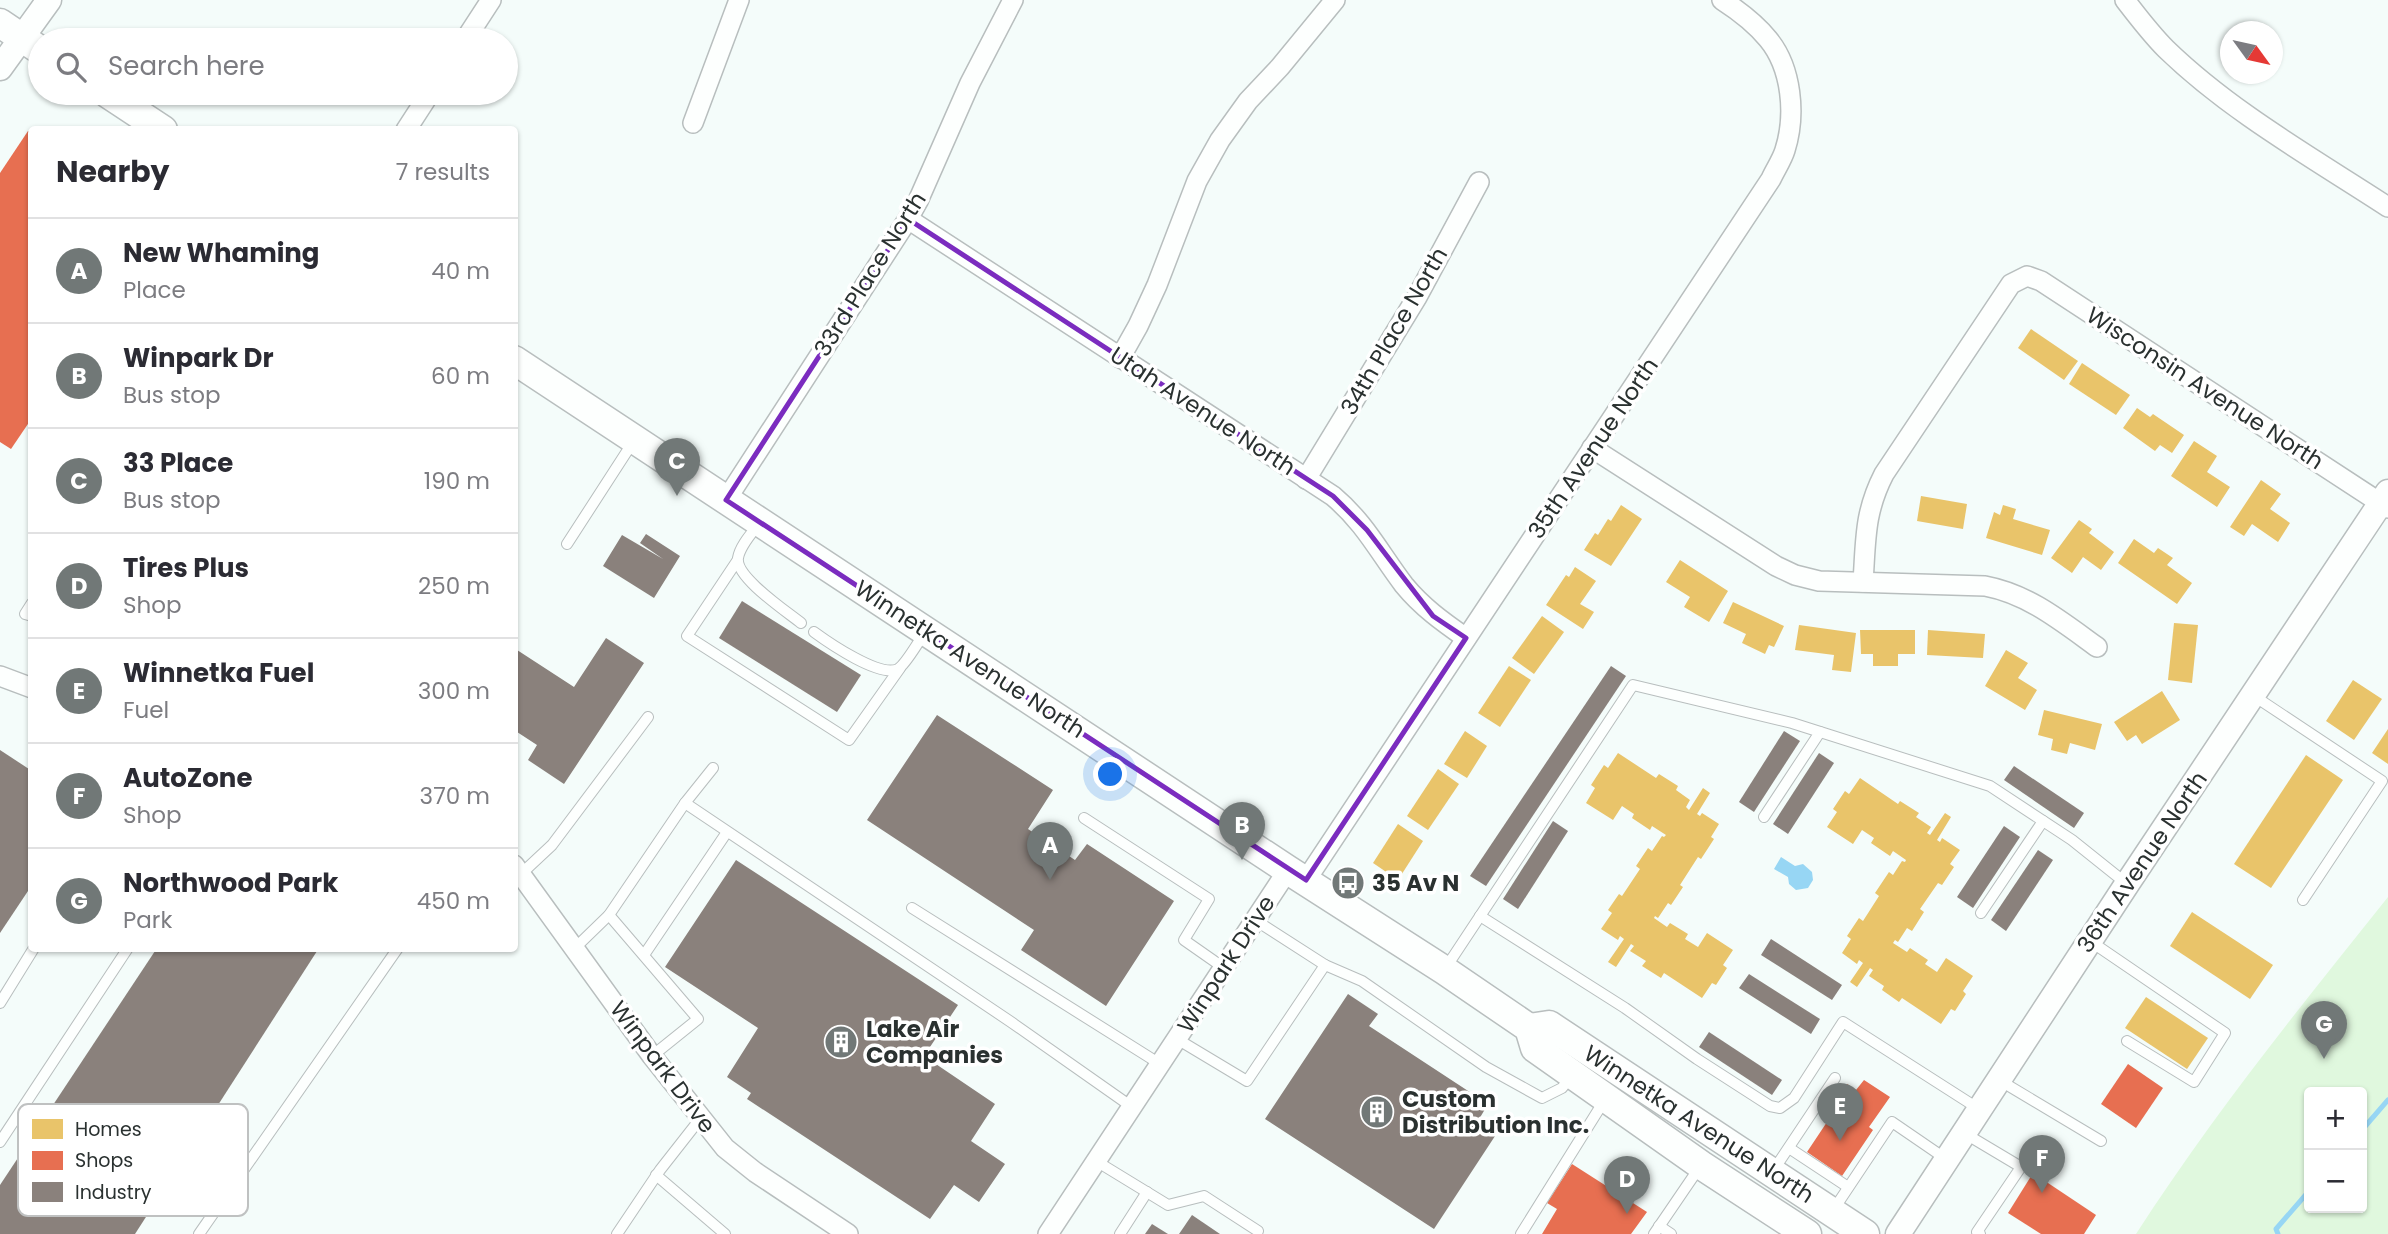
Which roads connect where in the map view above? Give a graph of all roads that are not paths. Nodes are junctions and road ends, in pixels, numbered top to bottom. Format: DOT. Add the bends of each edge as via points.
graph roads {
  1 [pos="49,0"];
  2 [pos="739,0"];
  3 [pos="1335,0"];
  4 [pos="2125,0"];
  5 [pos="1004,3"];
  6 [pos="481,4"];
  7 [pos="1728,4"];
  8 [pos="470,28"];
  9 [pos="21,37"];
  10 [pos="0,68"];
  11 [pos="125,105"];
  12 [pos="422,105"];
  13 [pos="693,123"];
  14 [pos="157,126"];
  15 [pos="409,126"];
  16 [pos="1479,182"];
  17 [pos="2388,207"];
  18 [pos="908,219"];
  19 [pos="1120,358"];
  20 [pos="518,363"];
  21 [pos="635,439"];
  22 [pos="1592,448"];
  23 [pos="1306,478"];
  24 [pos="726,500"];
  25 [pos="2386,501"];
  26 [pos="760,521"];
  27 [pos="567,544"];
  28 [pos="737,561"];
  29 [pos="1863,582"];
  30 [pos="801,623"];
  31 [pos="926,630"];
  32 [pos="814,632"];
  33 [pos="1466,638"];
  34 [pos="2097,647"];
  35 [pos="900,668"];
  36 [pos="0,676"];
  37 [pos="28,686"];
  38 [pos="2253,696"];
  39 [pos="648,717"];
  40 [pos="1820,732"];
  41 [pos="713,768"];
  42 [pos="685,803"];
  43 [pos="1764,817"];
  44 [pos="1084,818"];
  45 [pos="2043,821"];
  46 [pos="727,832"];
  47 [pos="518,869"];
  48 [pos="1297,875"];
  49 [pos="2127,884"];
  50 [pos="2303,900"];
  51 [pos="912,908"];
  52 [pos="1981,913"];
  53 [pos="609,915"];
  54 [pos="1480,916"];
  55 [pos="1255,919"];
  56 [pos="2090,941"];
  57 [pos="575,948"];
  58 [pos="32,952"];
  59 [pos="125,952"];
  60 [pos="395,952"];
  61 [pos="643,955"];
  62 [pos="1325,965"];
  63 [pos="1224,968"];
  64 [pos="1444,970"];
  65 [pos="0,1003"];
  66 [pos="1530,1028"];
  67 [pos="1177,1039"];
  68 [pos="2127,1041"];
  69 [pos="652,1056"];
  70 [pos="1160,1065"];
  71 [pos="1573,1074"];
  72 [pos="1835,1078"];
  73 [pos="1999,1080"];
  74 [pos="1606,1098"];
  75 [pos="25,1104"];
  76 [pos="1132,1107"];
  77 [pos="1979,1109"];
  78 [pos="18,1115"];
  79 [pos="700,1119"];
  80 [pos="1964,1132"];
  81 [pos="0,1142"];
  82 [pos="2101,1142"];
  83 [pos="1789,1148"];
  84 [pos="1947,1159"];
  85 [pos="1096,1161"];
  86 [pos="248,1164"];
  87 [pos="1701,1165"];
  88 [pos="1772,1172"];
  89 [pos="656,1175"];
  90 [pos="1848,1187"];
  91 [pos="1147,1192"];
  92 [pos="1832,1212"];
  93 [pos="212,1216"];
  94 [pos="1656,1230"];
  95 [pos="1258,1231"];
  96 [pos="199,1234"];
  97 [pos="617,1234"];
  98 [pos="725,1234"];
  99 [pos="848,1234"];
  100 [pos="1048,1234"];
  101 [pos="1119,1234"];
  102 [pos="1521,1234"];
  103 [pos="1671,1234"];
  104 [pos="1807,1234"];
  105 [pos="1865,1234"];
  106 [pos="1898,1234"];
  107 [pos="1980,1234"];
  1 -- 9 [label="street"];
  2 -- 13 [label="street"];
  3 -- 19 [label="street" via="1220,140 1197,181 1157,285"];
  4 -- 17 [label="street" via="2165,48 2207,85"];
  5 -- 18 [label="street, 33rd Place North"];
  6 -- 8 [label="street"];
  7 -- 22 [label="street, 35th Avenue North" via="1771,41 1782,65 1791,120 1785,151 1771,179"];
  9 -- 10 [label="street"];
  11 -- 14 [label="main road"];
  12 -- 15 [label="street"];
  16 -- 23 [label="street, 34th Place North" via="1418,297"];
  18 -- 19 [label="street, Utah Avenue North"];
  18 -- 24 [label="street, 33rd Place North"];
  19 -- 23 [label="street, Utah Avenue North"];
  20 -- 21 [label="main road, Winnetka Avenue North"];
  21 -- 24 [label="main road, Winnetka Avenue North"];
  21 -- 27 [label="lane"];
  22 -- 29 [label="street" via="1776,566 1819,580"];
  22 -- 33 [label="street, 35th Avenue North"];
  23 -- 33 [label="street, Utah Avenue North" via="1352,513 1405,586 1433,616"];
  24 -- 26 [label="main road, Winnetka Avenue North"];
  25 -- 29 [label="street, Wisconsin Avenue North" via="2027,276 2011,284 1884,474 1867,515"];
  25 -- 38 [label="street, 36th Avenue North"];
  26 -- 28 [label="lane"];
  26 -- 31 [label="main road, Winnetka Avenue North"];
  28 -- 30 [label="lane" via="761,591"];
  28 -- 35 [label="lane" via="687,636 849,740"];
  29 -- 34 [label="street" via="2003,589 2053,615"];
  31 -- 35 [label="lane"];
  31 -- 48 [label="main road, Winnetka Avenue North"];
  32 -- 35 [label="lane" via="883,670"];
  33 -- 48 [label="street, 35th Avenue North"];
  36 -- 37 [label="street"];
  38 -- 49 [label="street, 36th Avenue North"];
  38 -- 50 [label="lane" via="2382,781"];
  39 -- 47 [label="lane" via="552,845"];
  40 -- 43 [label="lane"];
  40 -- 45 [label="lane" via="1990,786"];
  40 -- 54 [label="lane" via="1633,685"];
  41 -- 42 [label="lane"];
  42 -- 46 [label="lane"];
  42 -- 53 [label="lane"];
  44 -- 63 [label="lane" via="1209,899 1184,940"];
  45 -- 49 [label="lane"];
  45 -- 52 [label="lane"];
  46 -- 61 [label="lane"];
  46 -- 76 [label="lane"];
  47 -- 57 [label="street, Winpark Drive"];
  48 -- 55 [label="street, Winpark Drive"];
  48 -- 64 [label="main road, Winnetka Avenue North"];
  49 -- 56 [label="street, 36th Avenue North"];
  51 -- 70 [label="lane"];
  53 -- 57 [label="lane"];
  53 -- 61 [label="lane"];
  54 -- 64 [label="lane"];
  54 -- 77 [label="lane" via="1770,1106 1780,1108 1794,1098 1843,1022"];
  55 -- 62 [label="lane"];
  55 -- 63 [label="street, Winpark Drive"];
  56 -- 68 [label="lane" via="2225,1033 2194,1082"];
  56 -- 73 [label="street, 36th Avenue North"];
  57 -- 69 [label="street, Winpark Drive"];
  58 -- 65 [label="lane"];
  59 -- 75 [label="lane"];
  60 -- 86 [label="lane"];
  61 -- 69 [label="lane" via="698,1019"];
  62 -- 67 [label="lane" via="1247,1081"];
  62 -- 71 [label="lane" via="1362,981 1486,1067 1542,1098 1562,1088"];
  63 -- 67 [label="street, Winpark Drive"];
  64 -- 66 [label="main road, Winnetka Avenue North"];
  66 -- 71 [label="main road, Winnetka Avenue North" via="1535,1048"];
  66 -- 88 [label="main road, Winnetka Avenue North" via="1549,1025"];
  67 -- 70 [label="street, Winpark Drive"];
  69 -- 79 [label="street, Winpark Drive"];
  70 -- 76 [label="street, Winpark Drive"];
  71 -- 74 [label="main road, Winnetka Avenue North"];
  72 -- 83 [label="lane"];
  73 -- 77 [label="street, 36th Avenue North"];
  73 -- 82 [label="lane"];
  74 -- 87 [label="main road, Winnetka Avenue North"];
  74 -- 102 [label="lane"];
  76 -- 85 [label="street, Winpark Drive"];
  77 -- 80 [label="street, 36th Avenue North"];
  78 -- 81 [label="lane"];
  79 -- 89 [label="lane"];
  79 -- 99 [label="street, Winpark Drive" via="755,1172"];
  80 -- 84 [label="street, 36th Avenue North"];
  80 -- 107 [label="lane" via="2021,1167 1977,1232"];
  83 -- 88 [label="lane"];
  83 -- 90 [label="lane"];
  84 -- 90 [label="lane" via="1892,1122"];
  84 -- 106 [label="street, 36th Avenue North"];
  85 -- 91 [label="lane"];
  85 -- 100 [label="street, Winpark Drive"];
  87 -- 94 [label="lane"];
  87 -- 104 [label="main road, Winnetka Avenue North"];
  88 -- 92 [label="main road, Winnetka Avenue North"];
  89 -- 97 [label="lane"];
  89 -- 98 [label="lane"];
  90 -- 92 [label="lane"];
  91 -- 95 [label="lane" via="1168,1205 1204,1196"];
  91 -- 101 [label="lane"];
  92 -- 105 [label="main road, Winnetka Avenue North"];
  93 -- 96 [label="lane"];
  94 -- 103 [label="lane"];
}
